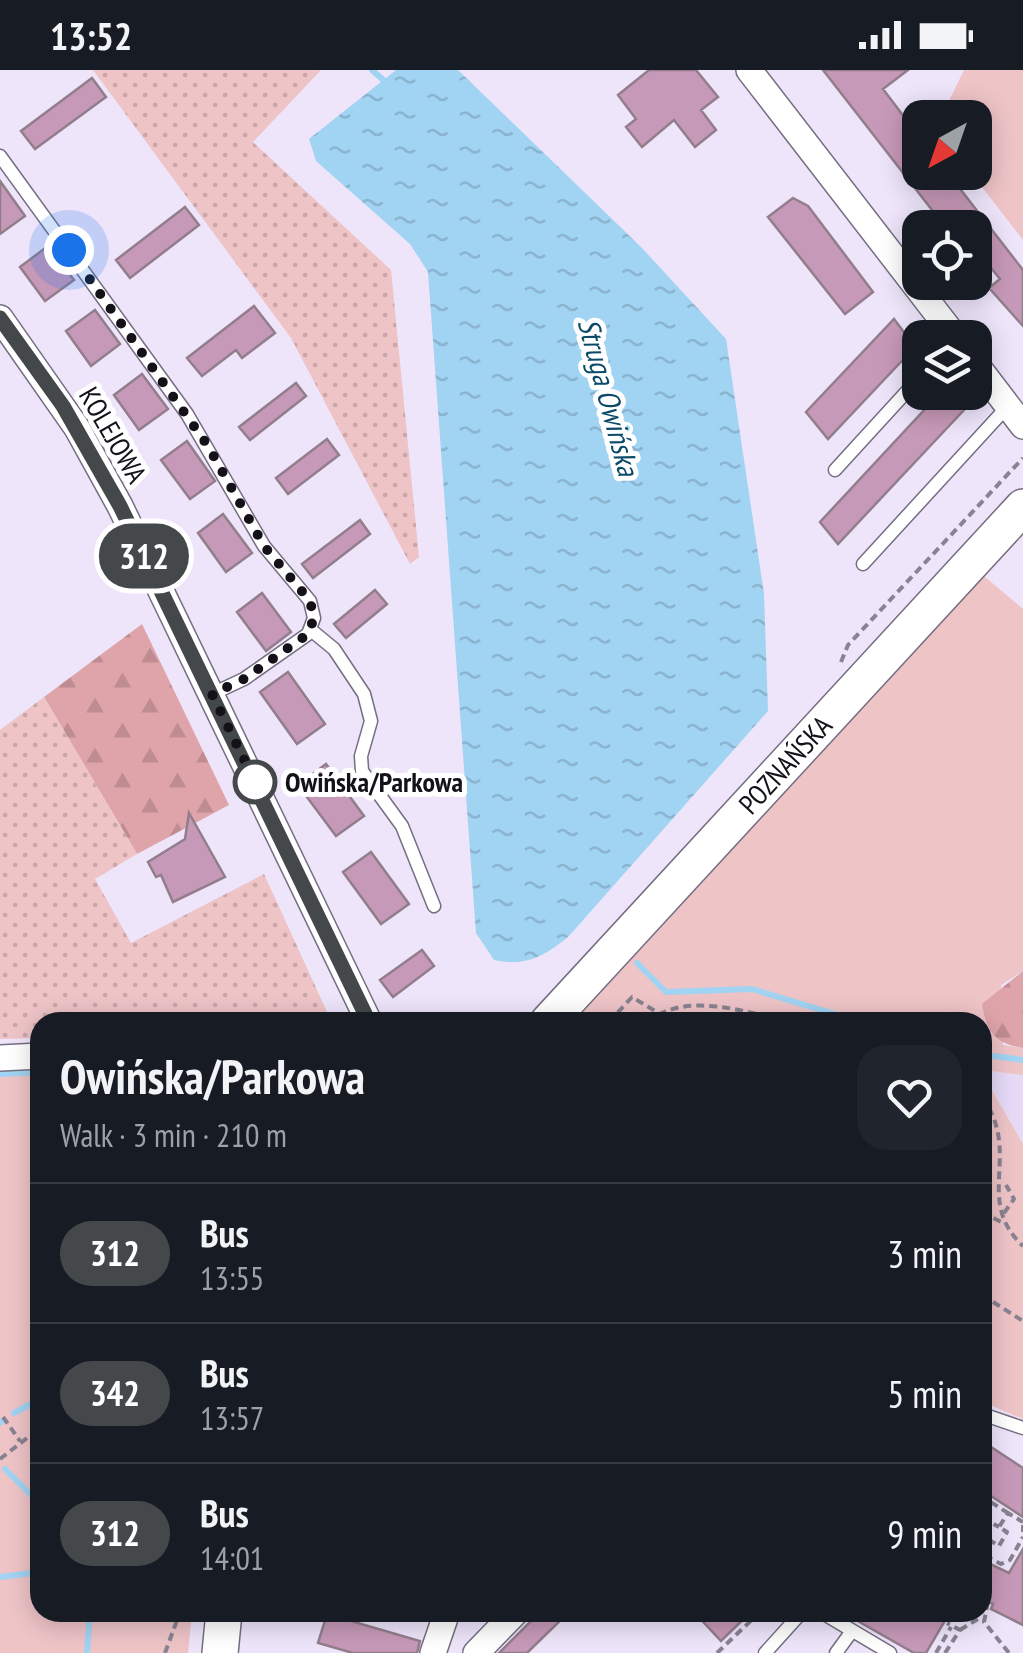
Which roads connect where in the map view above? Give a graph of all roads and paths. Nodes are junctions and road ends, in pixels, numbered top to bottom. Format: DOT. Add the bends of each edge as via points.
graph roads {
  1 [pos="748,70"];
  2 [pos="0,156"];
  3 [pos="0,318"];
  4 [pos="942,320"];
  5 [pos="992,387"];
  6 [pos="902,397"];
  7 [pos="1015,417"];
  8 [pos="835,470"];
  9 [pos="1023,508"];
  10 [pos="863,564"];
  11 [pos="310,630"];
  12 [pos="212,694"];
  13 [pos="434,906"];
  14 [pos="364,1012"];
  15 [pos="557,1012"];
  16 [pos="618,1012"];
  17 [pos="657,1012"];
  18 [pos="670,1012"];
  19 [pos="740,1012"];
  20 [pos="30,1056"];
  21 [pos="0,1058"];
  22 [pos="992,1111"];
  23 [pos="1006,1130"];
  24 [pos="1002,1213"];
  25 [pos="992,1217"];
  26 [pos="1005,1224"];
  27 [pos="1023,1246"];
  28 [pos="992,1302"];
  29 [pos="1023,1321"];
  30 [pos="992,1417"];
  31 [pos="3,1418"];
  32 [pos="1023,1428"];
  33 [pos="30,1434"];
  34 [pos="20,1441"];
  35 [pos="0,1458"];
  36 [pos="992,1503"];
  37 [pos="1008,1512"];
  38 [pos="992,1522"];
  39 [pos="1000,1527"];
  40 [pos="1023,1529"];
  41 [pos="1003,1538"];
  42 [pos="992,1542"];
  43 [pos="1018,1547"];
  44 [pos="992,1560"];
  45 [pos="176,1622"];
  46 [pos="223,1622"];
  47 [pos="444,1622"];
  48 [pos="506,1622"];
  49 [pos="749,1622"];
  50 [pos="793,1622"];
  51 [pos="837,1622"];
  52 [pos="973,1622"];
  53 [pos="985,1622"];
  54 [pos="960,1630"];
  55 [pos="852,1631"];
  56 [pos="1006,1652"];
  57 [pos="165,1653"];
  58 [pos="220,1653"];
  59 [pos="433,1653"];
  60 [pos="476,1653"];
  61 [pos="716,1653"];
  62 [pos="765,1653"];
  63 [pos="836,1653"];
  64 [pos="890,1653"];
  65 [pos="936,1653"];
  66 [pos="945,1653"];
  1 -- 4 [label="street"];
  2 -- 11 [label="lane" via="187,414 264,546 310,601"];
  3 -- 12 [label="street, KOLEJOWA" via="87,445"];
  5 -- 7 [label="street"];
  6 -- 8 [label="lane"];
  7 -- 10 [label="lane"];
  9 -- 15 [label="main road, POZNAŃSKA"];
  11 -- 12 [label="lane"];
  11 -- 13 [label="lane" via="334,648 364,694 371,721 362,772 402,826"];
  12 -- 14 [label="street, KOLEJOWA"];
  16 -- 17 [label="path" via="632,997"];
  18 -- 19 [label="path"];
  20 -- 21 [label="street"];
  22 -- 23 [label="path"];
  24 -- 24 [label="path" via="1007,1184 1014,1199"];
  24 -- 26 [label="path"];
  25 -- 26 [label="path"];
  26 -- 27 [label="path"];
  28 -- 29 [label="path"];
  30 -- 32 [label="lane"];
  31 -- 34 [label="path"];
  33 -- 34 [label="path"];
  34 -- 35 [label="path"];
  36 -- 37 [label="path"];
  37 -- 39 [label="path"];
  37 -- 40 [label="path"];
  38 -- 39 [label="path"];
  39 -- 41 [label="path" via="1008,1532"];
  40 -- 43 [label="path"];
  41 -- 42 [label="path" via="999,1546"];
  41 -- 43 [label="path"];
  43 -- 44 [label="path" via="1010,1560"];
  45 -- 57 [label="path"];
  46 -- 58 [label="main road"];
  47 -- 59 [label="street"];
  48 -- 60 [label="street"];
  49 -- 61 [label="path"];
  50 -- 62 [label="lane"];
  51 -- 55 [label="lane"];
  52 -- 54 [label="path"];
  53 -- 56 [label="path"];
  54 -- 65 [label="path" via="950,1624"];
  54 -- 66 [label="path"];
  55 -- 63 [label="lane"];
  55 -- 64 [label="lane"];
}
